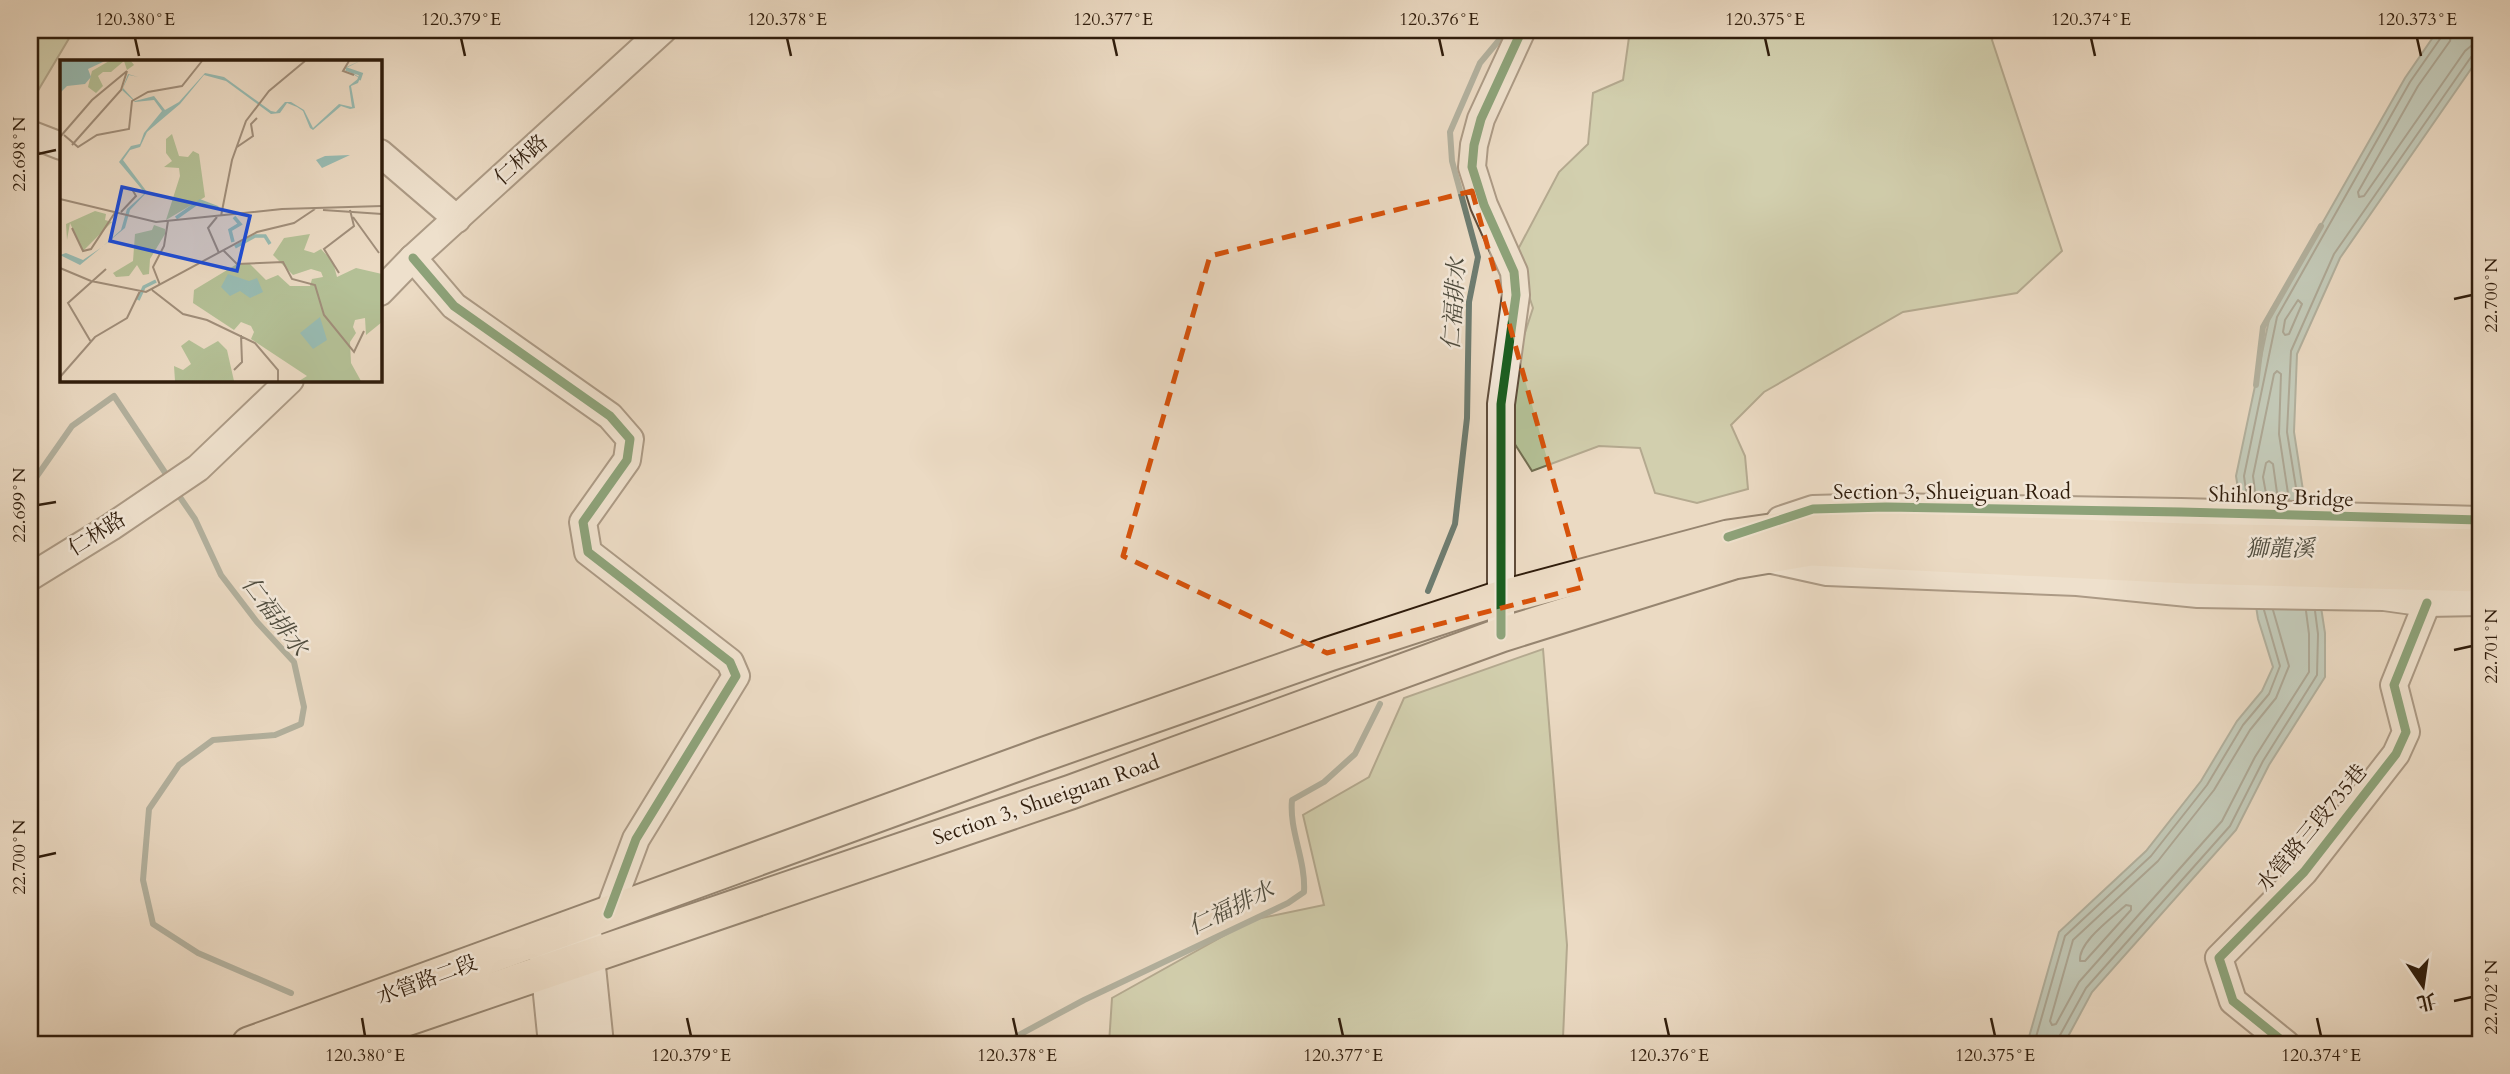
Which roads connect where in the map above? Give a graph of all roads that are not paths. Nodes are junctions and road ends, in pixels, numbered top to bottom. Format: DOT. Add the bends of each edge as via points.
graph roads {
  1 [pos="663,30"];
  2 [pos="1522,30"];
  3 [pos="30,134"];
  4 [pos="60,146"];
  5 [pos="382,155"];
  6 [pos="457,219"];
  7 [pos="413,258"];
  8 [pos="382,290"];
  9 [pos="288,382"];
  10 [pos="2480,520"];
  11 [pos="2480,546"];
  12 [pos="2189,553"];
  13 [pos="2381,557"];
  14 [pos="2480,575"];
  15 [pos="30,577"];
  16 [pos="1500,598"];
  17 [pos="2427,603"];
  18 [pos="2480,603"];
  19 [pos="1501,635"];
  20 [pos="575,926"];
  21 [pos="569,964"];
  22 [pos="249,1044"];
  23 [pos="333,1044"];
  24 [pos="552,1044"];
  25 [pos="575,1044"];
  26 [pos="600,1044"];
  27 [pos="2286,1044"];
  1 -- 6 [label="street, 仁林路"];
  2 -- 16 [label="street" via="1481,119 1472,167 1514,272 1516,295 1501,404"];
  3 -- 4 [label="street"];
  5 -- 6 [label="street"];
  6 -- 7 [label="street, 仁林路"];
  7 -- 8 [label="street, 仁林路"];
  7 -- 20 [label="street" via="454,306 610,416 630,439 627,460 583,522 588,552 730,662 736,676 636,839"];
  9 -- 15 [label="street, 仁林路" via="198,468"];
  10 -- 13 [label="street"];
  11 -- 13 [label="main road"];
  12 -- 13 [label="main road"];
  12 -- 13 [label="street, Shihlong Bridge"];
  12 -- 16 [label="main road, Section 3, Shueiguan Road" via="1805,526 1728,537"];
  12 -- 19 [label="main road, Section 3, Shueiguan Road" via="1811,549 1691,575"];
  13 -- 14 [label="main road"];
  13 -- 17 [label="street"];
  16 -- 19 [label="street"];
  16 -- 20 [label="main road, Section 3, Shueiguan Road" via="1068,745"];
  17 -- 18 [label="street"];
  17 -- 27 [label="street, 水管路三段735巷" via="2394,685 2406,732 2396,754 2304,872 2219,958 2233,1001"];
  19 -- 21 [label="main road, Section 3, Shueiguan Road" via="1071,792"];
  20 -- 21 [label="street"];
  20 -- 22 [label="main road, 水管路二段"];
  21 -- 23 [label="main road, Section 3, Shueiguan Road"];
  21 -- 24 [label="street"];
  21 -- 25 [label="street"];
  21 -- 26 [label="street"];
}
